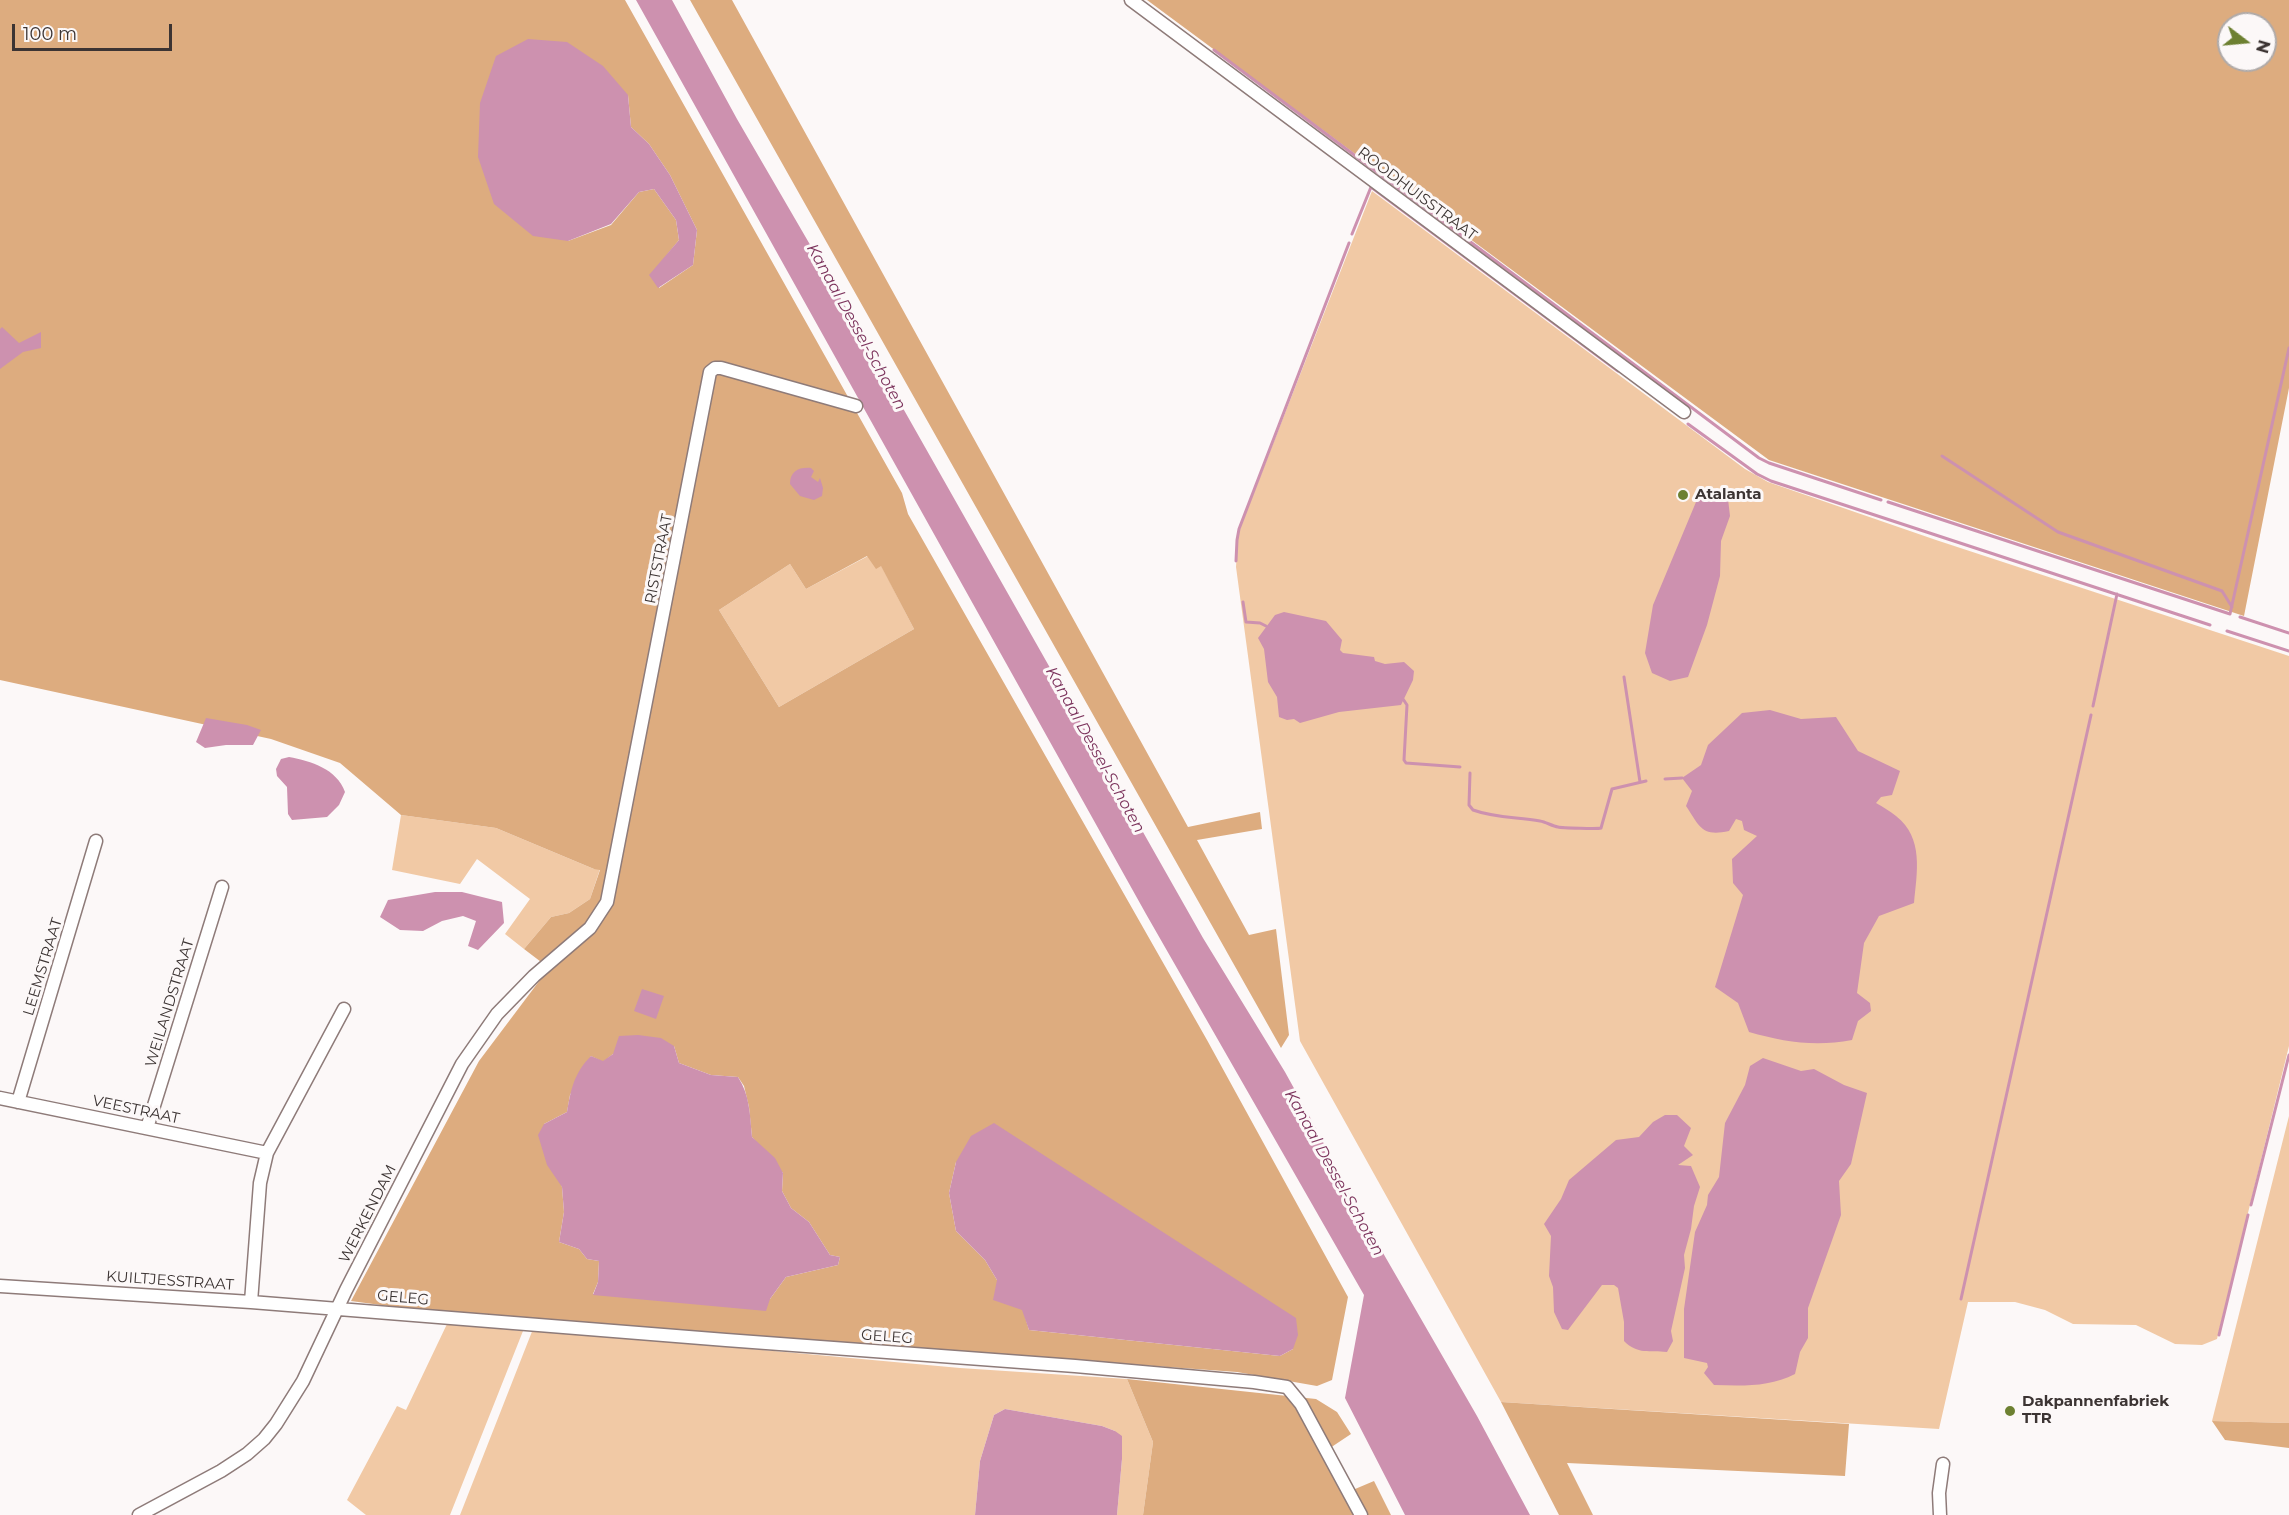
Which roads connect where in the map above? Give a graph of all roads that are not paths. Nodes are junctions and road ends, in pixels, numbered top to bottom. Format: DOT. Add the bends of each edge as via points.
graph roads {
  1 [pos="1131,0"];
  2 [pos="856,406"];
  3 [pos="1684,412"];
  4 [pos="96,841"];
  5 [pos="222,887"];
  6 [pos="607,902"];
  7 [pos="344,1009"];
  8 [pos="0,1098"];
  9 [pos="18,1102"];
  10 [pos="147,1128"];
  11 [pos="267,1153"];
  12 [pos="0,1286"];
  13 [pos="251,1302"];
  14 [pos="338,1308"];
  15 [pos="1943,1464"];
  16 [pos="140,1515"];
  17 [pos="1360,1515"];
  18 [pos="1940,1515"];
  1 -- 3 [label="street, ROODHUISSTRAAT"];
  2 -- 6 [label="street, RISTSTRAAT" via="722,368 710,372"];
  4 -- 9 [label="street, LEEMSTRAAT"];
  5 -- 10 [label="street, WEILANDSTRAAT"];
  6 -- 14 [label="street, WERKENDAM" via="590,928 497,1014 462,1064"];
  7 -- 11 [label="street"];
  8 -- 9 [label="street, VEESTRAAT"];
  9 -- 10 [label="street, VEESTRAAT"];
  10 -- 11 [label="street, VEESTRAAT"];
  11 -- 13 [label="street" via="260,1183"];
  12 -- 13 [label="street, KUILTJESSTRAAT"];
  13 -- 14 [label="street, KUILTJESSTRAAT"];
  14 -- 16 [label="street, WERKENDAM" via="303,1381 264,1439 221,1471"];
  14 -- 17 [label="street, GELEG" via="1076,1366 1287,1387 1301,1404"];
  15 -- 18 [label="street"];
}
